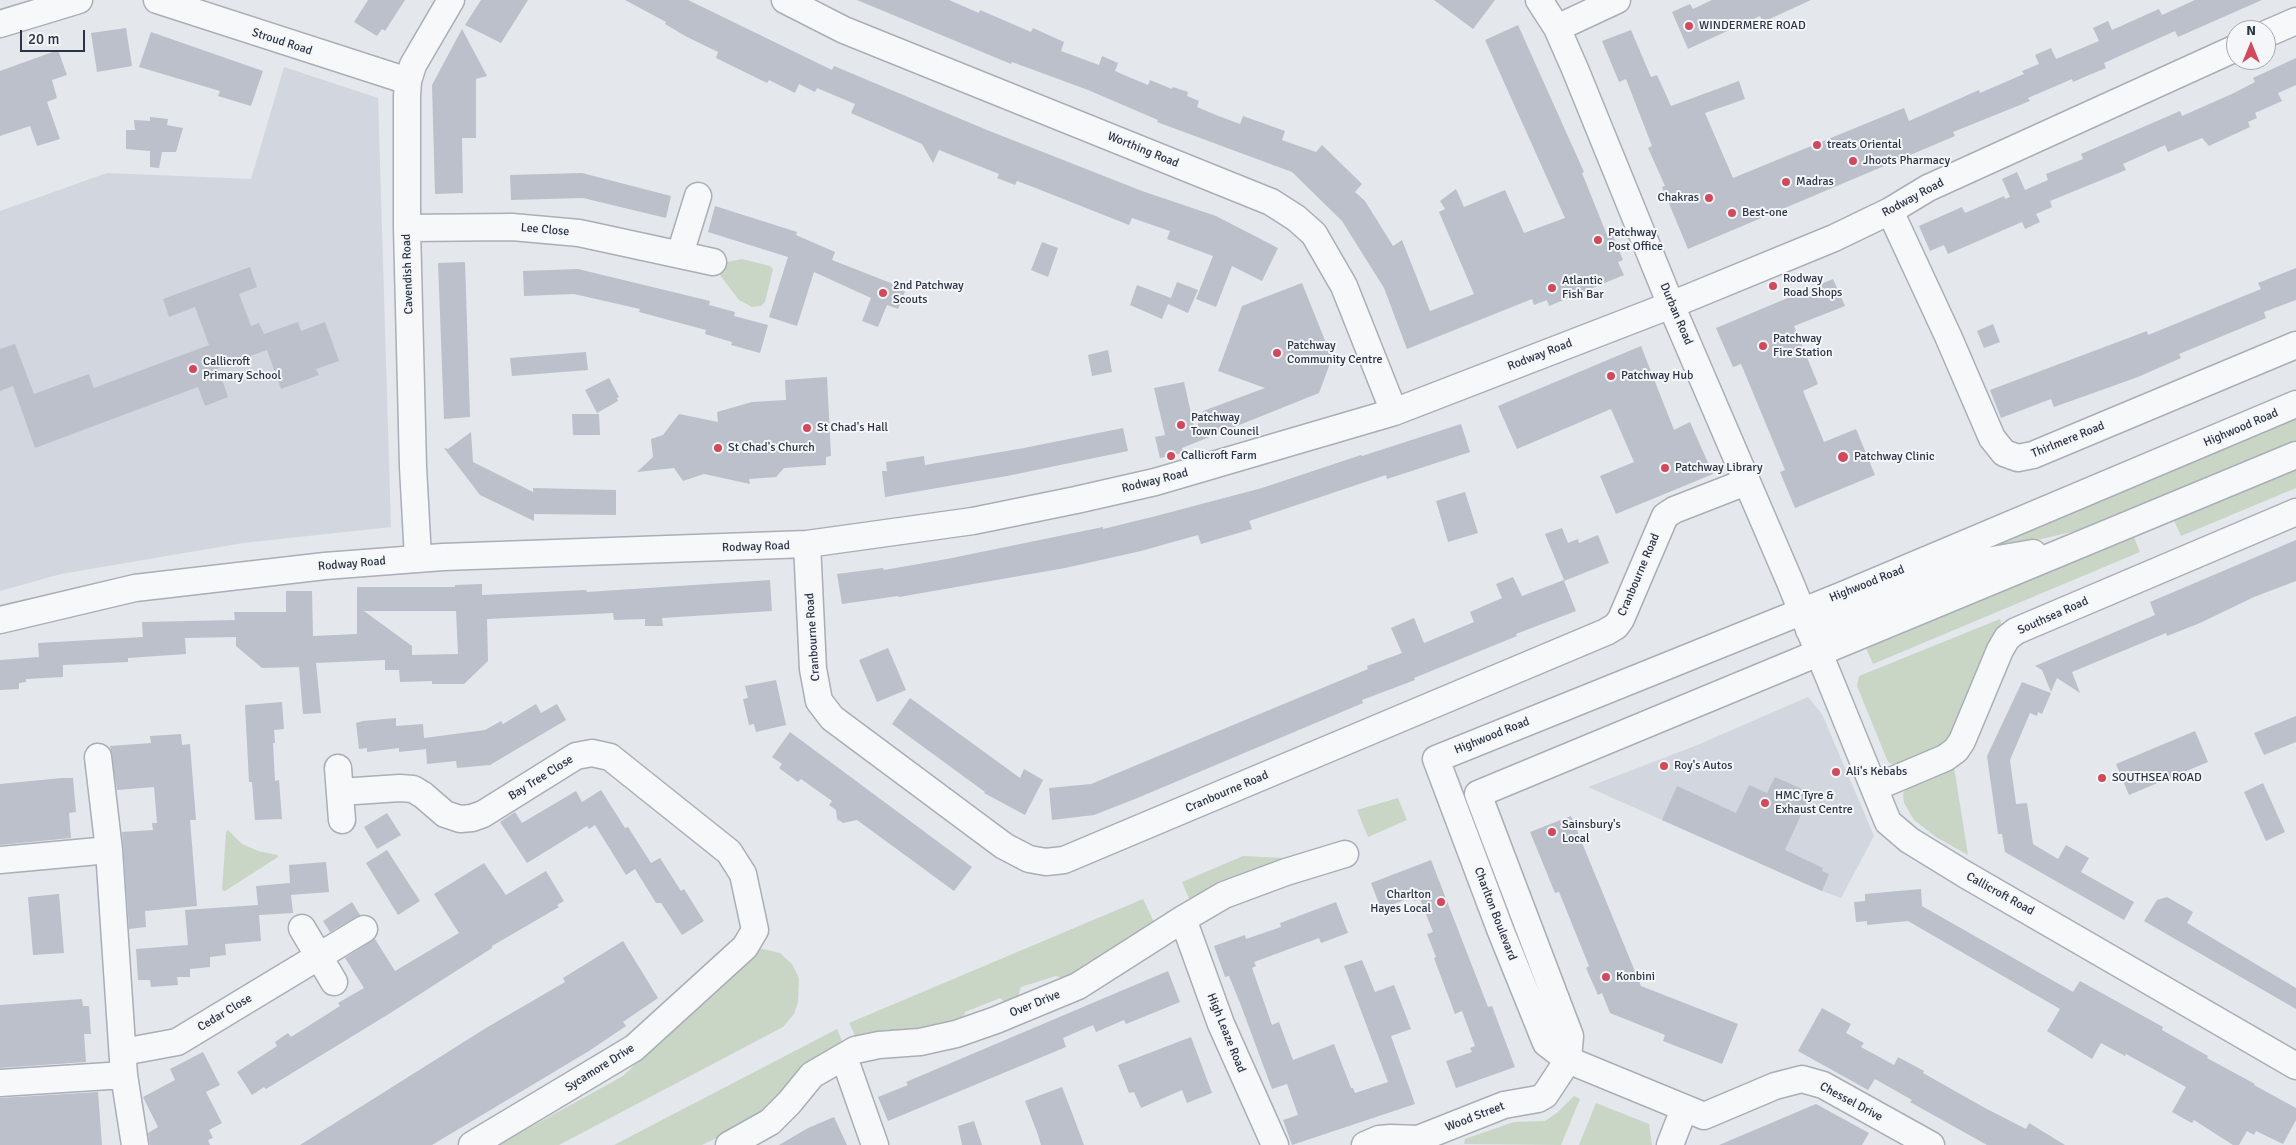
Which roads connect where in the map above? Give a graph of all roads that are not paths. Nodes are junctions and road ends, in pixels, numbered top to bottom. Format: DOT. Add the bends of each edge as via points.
graph roads {
  1 [pos="79,0"];
  2 [pos="157,0"];
  3 [pos="451,0"];
  4 [pos="785,0"];
  5 [pos="1539,0"];
  6 [pos="1617,0"];
  7 [pos="2296,20"];
  8 [pos="0,24"];
  9 [pos="1557,28"];
  10 [pos="2276,29"];
  11 [pos="2226,53"];
  12 [pos="408,81"];
  13 [pos="698,196"];
  14 [pos="1890,211"];
  15 [pos="407,228"];
  16 [pos="680,254"];
  17 [pos="713,262"];
  18 [pos="1671,305"];
  19 [pos="2296,346"];
  20 [pos="2296,404"];
  21 [pos="1394,412"];
  22 [pos="2296,455"];
  23 [pos="1746,482"];
  24 [pos="2296,512"];
  25 [pos="807,544"];
  26 [pos="2081,544"];
  27 [pos="418,558"];
  28 [pos="0,620"];
  29 [pos="1806,620"];
  30 [pos="1819,654"];
  31 [pos="98,757"];
  32 [pos="1436,759"];
  33 [pos="1874,788"];
  34 [pos="342,820"];
  35 [pos="109,850"];
  36 [pos="1345,854"];
  37 [pos="0,860"];
  38 [pos="1182,919"];
  39 [pos="302,928"];
  40 [pos="364,929"];
  41 [pos="755,930"];
  42 [pos="318,956"];
  43 [pos="334,982"];
  44 [pos="844,1057"];
  45 [pos="1568,1060"];
  46 [pos="124,1063"];
  47 [pos="2296,1066"];
  48 [pos="0,1084"];
  49 [pos="1684,1109"];
  50 [pos="135,1145"];
  51 [pos="472,1145"];
  52 [pos="730,1145"];
  53 [pos="876,1145"];
  54 [pos="1275,1145"];
  55 [pos="1365,1145"];
  56 [pos="1670,1145"];
  57 [pos="1930,1145"];
  1 -- 8 [label="street"];
  2 -- 12 [label="street, Stroud Road"];
  3 -- 12 [label="street, Cavendish Road" via="413,65"];
  4 -- 21 [label="street, Worthing Road" via="844,30 1271,202 1296,218 1314,234 1344,286"];
  5 -- 9 [label="street, Durban Road"];
  6 -- 9 [label="street"];
  7 -- 10 [label="street"];
  9 -- 18 [label="street, Durban Road"];
  11 -- 14 [label="street, Rodway Road" via="1928,188"];
  12 -- 15 [label="street, Cavendish Road"];
  13 -- 16 [label="street"];
  14 -- 18 [label="street, Rodway Road"];
  14 -- 19 [label="street, Thirlmere Road" via="1992,438 2004,453 2018,458 2033,455"];
  15 -- 16 [label="street, Lee Close" via="512,227 578,233"];
  15 -- 27 [label="street, Cavendish Road"];
  16 -- 17 [label="street, Lee Close"];
  18 -- 21 [label="street, Rodway Road"];
  18 -- 23 [label="street, Durban Road"];
  20 -- 29 [label="street, Highwood Road"];
  21 -- 25 [label="street, Rodway Road" via="1155,482 1076,500 973,521"];
  22 -- 26 [label="street, Highwood Road"];
  23 -- 25 [label="street, Cranbourne Road" via="1665,516 1621,619 1606,632 1064,860 1046,862 1029,859 1004,846 832,718 823,707 813,669"];
  23 -- 29 [label="street, Durban Road"];
  24 -- 33 [label="street, Southsea Road" via="2016,631 2000,650 1956,750 1945,758"];
  25 -- 27 [label="street, Rodway Road"];
  26 -- 29 [label="street, Highwood Road" via="1981,562"];
  26 -- 30 [label="street, Highwood Road"];
  27 -- 28 [label="street, Rodway Road" via="135,588"];
  29 -- 30 [label="street, Callicroft Road"];
  29 -- 32 [label="street, Highwood Road"];
  30 -- 33 [label="street, Callicroft Road"];
  30 -- 45 [label="street, Highwood Road" via="1478,794 1570,1036"];
  31 -- 35 [label="street"];
  32 -- 45 [label="street, Charlton Boulevard" via="1546,1043"];
  33 -- 47 [label="street, Callicroft Road" via="1888,822 1909,840"];
  34 -- 41 [label="street, Bay Tree Close" via="339,780 413,789 445,814 460,819 472,818 576,756 592,753 610,757 729,852 743,874"];
  35 -- 37 [label="street"];
  35 -- 46 [label="street"];
  36 -- 38 [label="street, Over Drive" via="1224,895"];
  38 -- 44 [label="street, Over Drive" via="1078,986 996,1020 920,1042 855,1050"];
  38 -- 54 [label="street, High Leaze Road" via="1221,1024"];
  39 -- 42 [label="street"];
  40 -- 42 [label="street, Cedar Close"];
  41 -- 51 [label="street, Sycamore Drive" via="745,948 634,1048"];
  42 -- 43 [label="street"];
  42 -- 46 [label="street, Cedar Close" via="177,1042"];
  44 -- 52 [label="street, Over Drive" via="812,1075 770,1122"];
  44 -- 53 [label="street"];
  45 -- 49 [label="street, Charlton Boulevard"];
  45 -- 55 [label="street, Wood Street" via="1538,1099 1504,1105 1418,1139 1379,1139"];
  46 -- 48 [label="street, Cedar Close"];
  46 -- 50 [label="street"];
  49 -- 56 [label="street"];
  49 -- 57 [label="street, Chessel Drive" via="1700,1115 1712,1114 1775,1086 1802,1078 1823,1085"];
}
